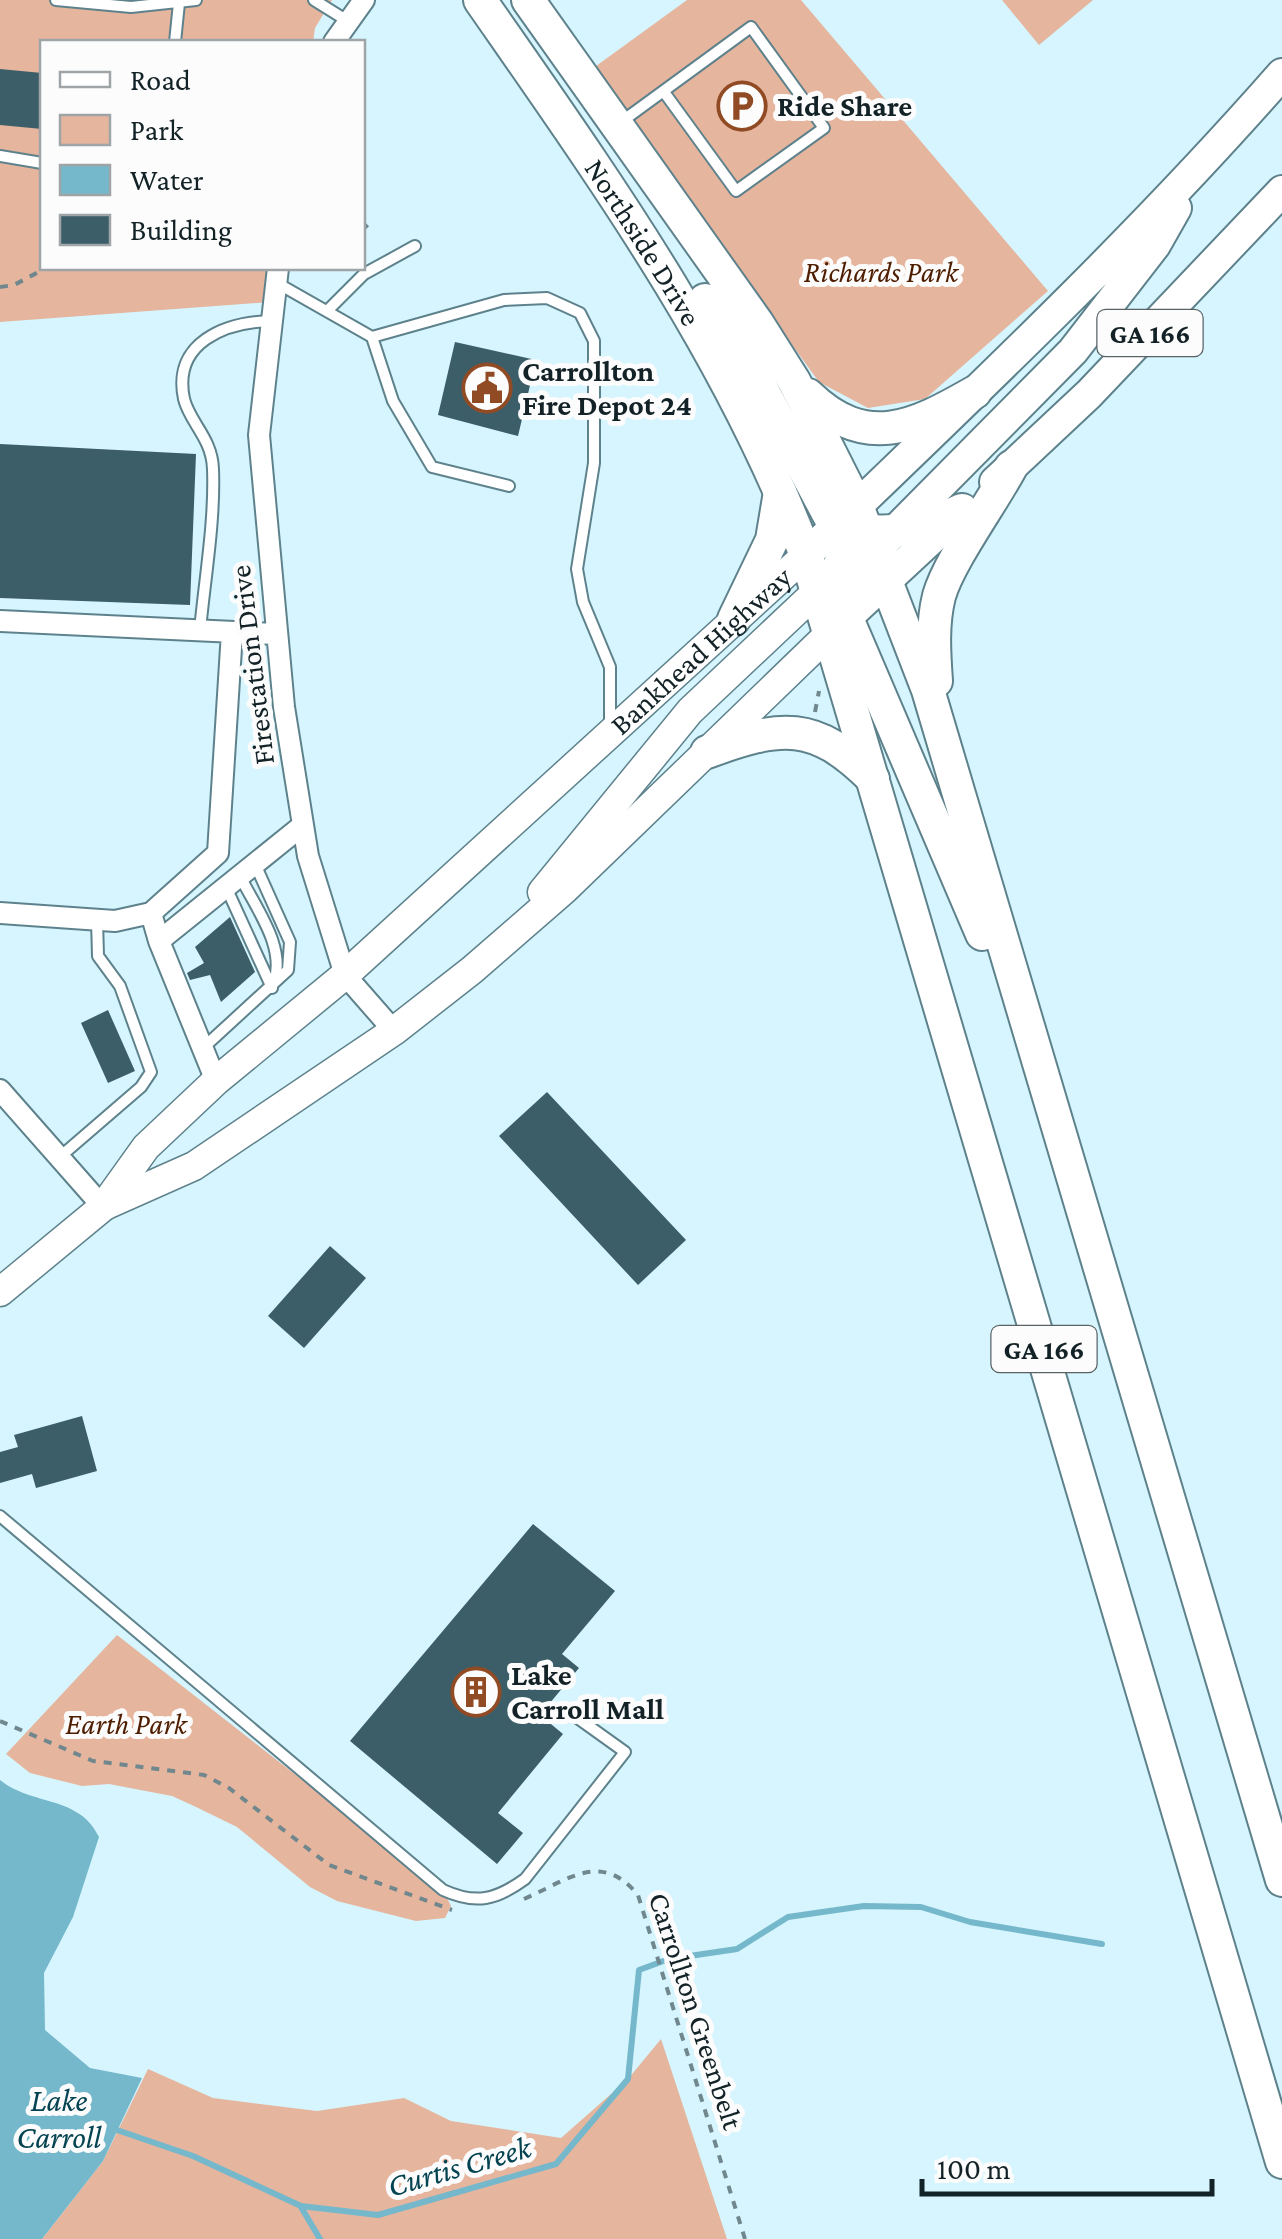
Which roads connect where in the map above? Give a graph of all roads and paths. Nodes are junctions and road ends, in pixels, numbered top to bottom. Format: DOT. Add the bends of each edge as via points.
graph roads {
  1 [pos="56,0"];
  2 [pos="196,0"];
  3 [pos="314,0"];
  4 [pos="364,0"];
  5 [pos="480,0"];
  6 [pos="528,0"];
  7 [pos="179,3"];
  8 [pos="346,20"];
  9 [pos="175,40"];
  10 [pos="335,40"];
  11 [pos="1282,74"];
  12 [pos="664,92"];
  13 [pos="616,125"];
  14 [pos="0,156"];
  15 [pos="40,163"];
  16 [pos="1198,170"];
  17 [pos="1282,192"];
  18 [pos="615,194"];
  19 [pos="365,225"];
  20 [pos="372,232"];
  21 [pos="414,246"];
  22 [pos="42,270"];
  23 [pos="277,275"];
  24 [pos="0,287"];
  25 [pos="328,310"];
  26 [pos="272,321"];
  27 [pos="372,336"];
  28 [pos="794,382"];
  29 [pos="975,392"];
  30 [pos="1012,468"];
  31 [pos="509,486"];
  32 [pos="781,488"];
  33 [pos="962,510"];
  34 [pos="868,536"];
  35 [pos="806,554"];
  36 [pos="833,605"];
  37 [pos="734,620"];
  38 [pos="0,621"];
  39 [pos="200,630"];
  40 [pos="232,632"];
  41 [pos="275,634"];
  42 [pos="936,720"];
  43 [pos="610,734"];
  44 [pos="706,752"];
  45 [pos="874,779"];
  46 [pos="303,825"];
  47 [pos="240,876"];
  48 [pos="0,912"];
  49 [pos="151,913"];
  50 [pos="97,920"];
  51 [pos="159,941"];
  52 [pos="494,952"];
  53 [pos="346,975"];
  54 [pos="272,989"];
  55 [pos="394,1031"];
  56 [pos="202,1048"];
  57 [pos="216,1081"];
  58 [pos="0,1090"];
  59 [pos="1051,1104"];
  60 [pos="61,1156"];
  61 [pos="102,1207"];
  62 [pos="3,1283"];
  63 [pos="0,1516"];
  64 [pos="565,1710"];
  65 [pos="0,1721"];
  66 [pos="1282,1880"];
  67 [pos="512,1905"];
  68 [pos="457,1910"];
  69 [pos="1282,2162"];
  70 [pos="745,2239"];
  1 -- 7 [label="lane" via="98,7"];
  2 -- 7 [label="lane"];
  3 -- 8 [label="lane"];
  4 -- 8 [label="street"];
  5 -- 18 [label="highway, Northside Drive"];
  6 -- 13 [label="highway, Northside Drive"];
  7 -- 9 [label="lane"];
  8 -- 10 [label="street"];
  11 -- 16 [label="main road, Bankhead Highway"];
  12 -- 12 [label="lane" via="751,27 824,128 736,191"];
  12 -- 13 [label="lane"];
  13 -- 28 [label="highway, Northside Drive"];
  14 -- 15 [label="lane"];
  16 -- 29 [label="main road, Bankhead Highway"];
  16 -- 34 [label="main road" via="1155,246 1073,351"];
  17 -- 30 [label="main road, Bankhead Highway / GA 166"];
  18 -- 32 [label="highway, Northside Drive" via="708,344"];
  18 -- 34 [label="highway" via="652,226 742,352 825,512"];
  19 -- 20 [label="path"];
  21 -- 25 [label="lane" via="364,274"];
  22 -- 24 [label="path"];
  23 -- 25 [label="lane"];
  23 -- 26 [label="street, Firestation Drive"];
  25 -- 27 [label="lane"];
  26 -- 39 [label="lane" via="218,330 201,342 182,376 185,403 203,428 214,467"];
  26 -- 41 [label="street, Firestation Drive" via="259,436"];
  27 -- 31 [label="lane" via="393,401 432,467"];
  27 -- 43 [label="lane" via="504,300 548,298 580,313 594,341 594,463 576,569 610,667"];
  28 -- 29 [label="highway" via="827,413 884,430 934,416"];
  28 -- 34 [label="highway, Northside Drive"];
  29 -- 34 [label="main road, Bankhead Highway"];
  30 -- 33 [label="main road, Bankhead Highway"];
  30 -- 42 [label="highway, GA 166" via="939,597"];
  32 -- 35 [label="highway, Northside Drive"];
  32 -- 37 [label="highway" via="772,540"];
  33 -- 34 [label="main road, Bankhead Highway"];
  33 -- 34 [label="highway" via="917,528"];
  34 -- 35 [label="main road, Bankhead Highway"];
  34 -- 36 [label="main road, Bankhead Highway"];
  34 -- 36 [label="main road"];
  34 -- 42 [label="highway"];
  35 -- 36 [label="highway, Northside Drive"];
  35 -- 37 [label="main road, Bankhead Highway"];
  36 -- 44 [label="main road, Bankhead Highway"];
  36 -- 45 [label="highway, GA 166"];
  36 -- 52 [label="main road" via="690,711"];
  36 -- 59 [label="highway" via="1014,1006"];
  37 -- 43 [label="main road, Bankhead Highway"];
  38 -- 39 [label="street"];
  39 -- 40 [label="street"];
  40 -- 41 [label="street"];
  40 -- 49 [label="street" via="218,853"];
  41 -- 46 [label="street, Firestation Drive"];
  42 -- 59 [label="highway, GA 166"];
  43 -- 53 [label="main road, Bankhead Highway"];
  44 -- 45 [label="highway" via="764,732 808,734 839,747"];
  44 -- 52 [label="main road, Bankhead Highway"];
  45 -- 69 [label="highway, GA 166"];
  46 -- 47 [label="street"];
  46 -- 53 [label="street, Firestation Drive"];
  47 -- 51 [label="street"];
  47 -- 54 [label="lane"];
  47 -- 54 [label="lane" via="277,950"];
  47 -- 54 [label="lane" via="290,942 288,970"];
  48 -- 50 [label="street"];
  49 -- 50 [label="street"];
  49 -- 51 [label="street"];
  50 -- 60 [label="lane" via="98,956 120,986 151,1072"];
  51 -- 56 [label="street"];
  52 -- 55 [label="main road, Bankhead Highway"];
  53 -- 55 [label="street, Firestation Drive"];
  53 -- 57 [label="main road, Bankhead Highway"];
  54 -- 56 [label="lane"];
  55 -- 61 [label="main road, Bankhead Highway" via="194,1166"];
  56 -- 57 [label="street"];
  57 -- 61 [label="main road, Bankhead Highway" via="146,1147"];
  58 -- 60 [label="street"];
  59 -- 66 [label="highway, GA 166"];
  60 -- 61 [label="street"];
  61 -- 62 [label="main road, Bankhead Highway"];
  63 -- 64 [label="lane" via="443,1890 466,1901 505,1894 525,1879 625,1752"];
  65 -- 68 [label="path" via="93,1760 204,1774 328,1865"];
  67 -- 70 [label="path, Carrollton Greenbelt" via="602,1869 622,1876 638,1895"];
}
